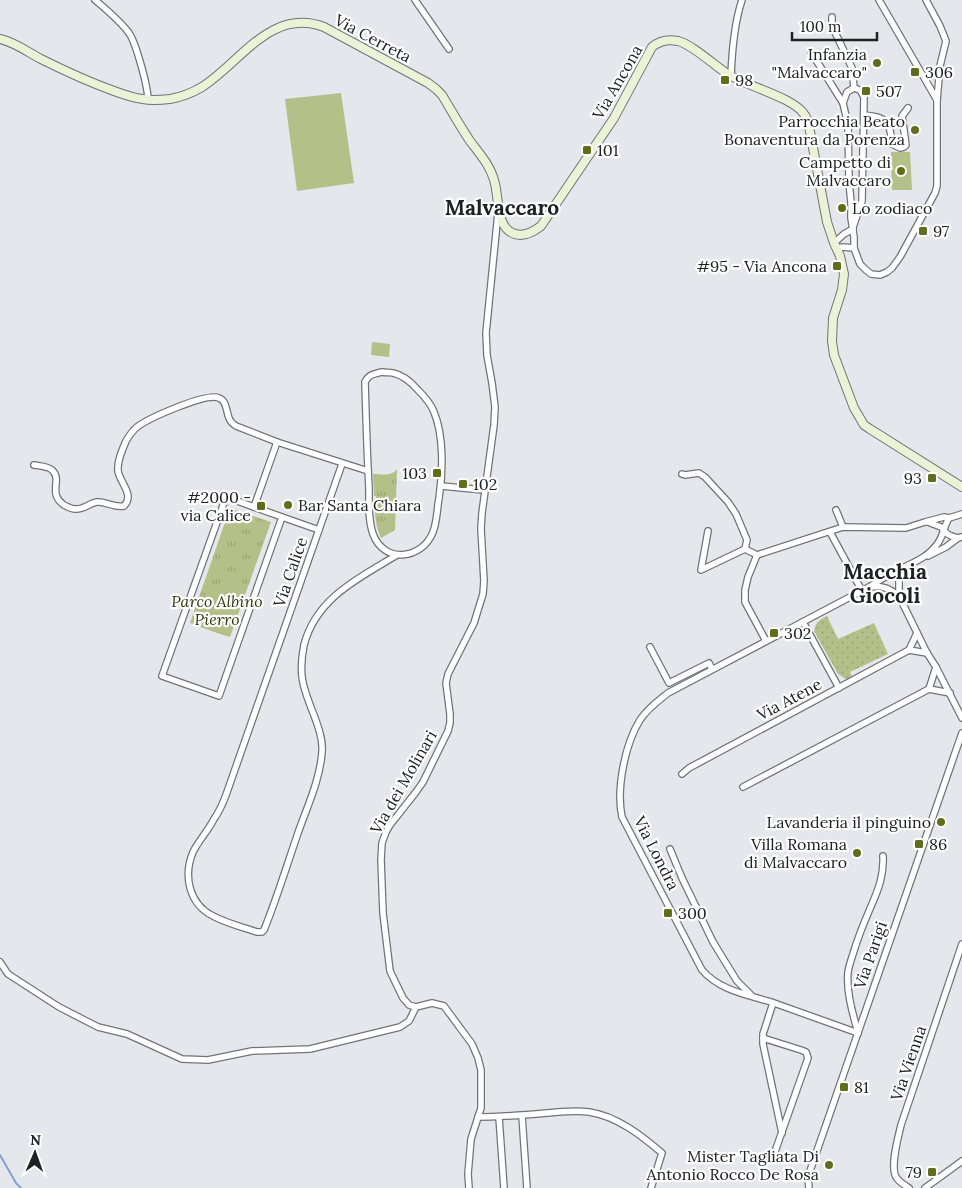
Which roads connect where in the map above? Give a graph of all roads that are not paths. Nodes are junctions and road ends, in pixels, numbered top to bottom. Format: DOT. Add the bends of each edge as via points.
graph roads {
  1 [pos="96,0"];
  2 [pos="416,0"];
  3 [pos="742,0"];
  4 [pos="879,0"];
  5 [pos="926,0"];
  6 [pos="832,17"];
  7 [pos="0,39"];
  8 [pos="449,49"];
  9 [pos="811,52"];
  10 [pos="731,76"];
  11 [pos="854,88"];
  12 [pos="148,100"];
  13 [pos="937,101"];
  14 [pos="843,104"];
  15 [pos="908,108"];
  16 [pos="864,115"];
  17 [pos="851,203"];
  18 [pos="861,204"];
  19 [pos="499,209"];
  20 [pos="853,229"];
  21 [pos="830,231"];
  22 [pos="844,234"];
  23 [pos="854,238"];
  24 [pos="838,246"];
  25 [pos="854,248"];
  26 [pos="277,442"];
  27 [pos="342,464"];
  28 [pos="34,465"];
  29 [pos="368,471"];
  30 [pos="682,474"];
  31 [pos="441,486"];
  32 [pos="962,487"];
  33 [pos="484,490"];
  34 [pos="254,507"];
  35 [pos="836,510"];
  36 [pos="962,514"];
  37 [pos="282,517"];
  38 [pos="948,518"];
  39 [pos="925,522"];
  40 [pos="842,527"];
  41 [pos="319,530"];
  42 [pos="708,531"];
  43 [pos="830,532"];
  44 [pos="944,532"];
  45 [pos="960,538"];
  46 [pos="746,549"];
  47 [pos="397,555"];
  48 [pos="758,555"];
  49 [pos="922,559"];
  50 [pos="906,566"];
  51 [pos="890,574"];
  52 [pos="898,582"];
  53 [pos="869,587"];
  54 [pos="886,588"];
  55 [pos="862,591"];
  56 [pos="899,596"];
  57 [pos="803,622"];
  58 [pos="917,634"];
  59 [pos="766,641"];
  60 [pos="650,646"];
  61 [pos="909,650"];
  62 [pos="927,653"];
  63 [pos="936,667"];
  64 [pos="712,669"];
  65 [pos="838,688"];
  66 [pos="930,689"];
  67 [pos="950,693"];
  68 [pos="962,718"];
  69 [pos="962,733"];
  70 [pos="682,774"];
  71 [pos="743,787"];
  72 [pos="670,849"];
  73 [pos="883,856"];
  74 [pos="962,944"];
  75 [pos="0,962"];
  76 [pos="752,997"];
  77 [pos="773,1003"];
  78 [pos="416,1007"];
  79 [pos="858,1033"];
  80 [pos="763,1038"];
  81 [pos="522,1116"];
  82 [pos="478,1117"];
  83 [pos="499,1117"];
  84 [pos="782,1133"];
  85 [pos="772,1160"];
  86 [pos="962,1161"];
  87 [pos="469,1188"];
  88 [pos="504,1188"];
  89 [pos="527,1188"];
  90 [pos="651,1188"];
  91 [pos="809,1188"];
  92 [pos="909,1188"];
  93 [pos="925,1188"];
  1 -- 12 [label="street" via="132,38"];
  2 -- 8 [label="street"];
  3 -- 10 [label="street" via="736,16"];
  4 -- 13 [label="street"];
  5 -- 13 [label="street" via="946,41"];
  6 -- 11 [label="street" via="832,26 852,68"];
  7 -- 12 [label="street, Via Cerreta" via="88,81"];
  9 -- 14 [label="street"];
  10 -- 19 [label="street, Via Ancona" via="686,44 671,40 657,43 648,53 614,118 540,226 529,234 511,232 505,227"];
  10 -- 21 [label="street, Via Ancona" via="793,104 804,113"];
  11 -- 14 [label="street" via="847,92"];
  11 -- 16 [label="street" via="860,90 864,98"];
  12 -- 19 [label="street, Via Cerreta" via="174,98 198,89 277,28 294,23 317,24 428,83 442,95 489,167"];
  13 -- 25 [label="street" via="937,186 900,258 887,272 872,274 860,264"];
  14 -- 17 [label="street" via="848,125"];
  15 -- 16 [label="street" via="902,116 906,145 900,148 892,144 888,123"];
  16 -- 18 [label="street"];
  17 -- 18 [label="street"];
  17 -- 20 [label="street"];
  18 -- 20 [label="street"];
  19 -- 33 [label="street, Via dei Molinari" via="486,333 495,407"];
  20 -- 22 [label="street"];
  20 -- 23 [label="street"];
  21 -- 22 [label="street"];
  21 -- 24 [label="street"];
  22 -- 24 [label="street"];
  23 -- 24 [label="street"];
  23 -- 25 [label="street"];
  24 -- 25 [label="street"];
  24 -- 32 [label="street" via="844,282 833,318 832,341 837,365 854,408 864,425"];
  26 -- 27 [label="street"];
  26 -- 28 [label="street" via="236,426 229,418 223,400 213,396 170,411 131,432 118,466 128,491 124,506 98,502 82,508 69,508 56,497 53,471"];
  26 -- 34 [label="street"];
  27 -- 29 [label="street"];
  27 -- 41 [label="street, Via Calice"];
  29 -- 31 [label="street" via="365,382 371,374 394,373 415,386 433,410 441,442"];
  29 -- 47 [label="street" via="373,534 384,550"];
  30 -- 46 [label="street" via="698,473 705,477 728,502 747,540"];
  31 -- 33 [label="street"];
  31 -- 47 [label="street" via="436,524 428,541 416,552"];
  33 -- 78 [label="street, Via dei Molinari" via="481,529 483,594 474,623 448,674 448,731 423,782 390,825 382,843 383,913 390,971 403,998"];
  34 -- 37 [label="street"];
  34 -- 37 [label="street" via="226,497 162,676 219,696"];
  35 -- 40 [label="street"];
  36 -- 38 [label="street"];
  37 -- 41 [label="street"];
  38 -- 39 [label="street"];
  38 -- 44 [label="street"];
  39 -- 40 [label="street" via="906,528"];
  39 -- 44 [label="street" via="941,527"];
  40 -- 43 [label="street"];
  41 -- 47 [label="street, Via Calice" via="226,795 193,853 188,872 190,891 196,901 219,919 260,932 264,930 315,784 322,750 302,670 302,656 313,622 329,601 353,581"];
  42 -- 46 [label="street" via="701,570"];
  43 -- 48 [label="street"];
  43 -- 55 [label="street"];
  44 -- 45 [label="street"];
  44 -- 49 [label="street"];
  45 -- 49 [label="street"];
  46 -- 48 [label="street"];
  48 -- 59 [label="street" via="748,578 745,602"];
  49 -- 50 [label="street"];
  50 -- 51 [label="street"];
  50 -- 52 [label="street"];
  51 -- 52 [label="street" via="895,575"];
  51 -- 53 [label="street, Via Londra"];
  52 -- 54 [label="street"];
  52 -- 56 [label="street"];
  53 -- 54 [label="street"];
  53 -- 55 [label="street, Via Londra"];
  54 -- 56 [label="street"];
  55 -- 57 [label="street, Via Londra"];
  56 -- 58 [label="street"];
  57 -- 59 [label="street, Via Londra"];
  57 -- 65 [label="street"];
  58 -- 61 [label="street"];
  58 -- 62 [label="street"];
  59 -- 64 [label="street, Via Londra"];
  60 -- 64 [label="street" via="669,683 709,663"];
  61 -- 62 [label="street"];
  61 -- 65 [label="street, Via Atene"];
  62 -- 63 [label="street"];
  63 -- 66 [label="street"];
  63 -- 67 [label="street"];
  64 -- 76 [label="street, Via Londra" via="668,693 640,721 625,762 620,807 622,817 702,970 721,986"];
  65 -- 70 [label="street, Via Atene"];
  66 -- 67 [label="street"];
  66 -- 71 [label="street"];
  67 -- 68 [label="street"];
  69 -- 79 [label="street, Via Parigi"];
  72 -- 76 [label="street" via="713,942 737,981"];
  73 -- 79 [label="street" via="882,879 849,967 850,1003"];
  74 -- 92 [label="street, Via Vienna" via="901,1125 894,1169 895,1176"];
  75 -- 78 [label="street" via="8,974 59,1007 98,1027 127,1034 182,1059 208,1060 252,1051 319,1047 400,1028 409,1021"];
  76 -- 77 [label="street, Via Londra"];
  77 -- 79 [label="street, Via Londra"];
  77 -- 80 [label="street"];
  78 -- 82 [label="street" via="432,1003 444,1006 472,1044 481,1070"];
  79 -- 91 [label="street, Via Parigi" via="810,1171"];
  80 -- 84 [label="street"];
  80 -- 84 [label="street" via="806,1052 808,1058"];
  81 -- 83 [label="street"];
  81 -- 89 [label="street"];
  81 -- 90 [label="street" via="590,1112 620,1124 662,1153"];
  82 -- 83 [label="street"];
  82 -- 87 [label="street" via="471,1138"];
  83 -- 88 [label="street"];
  84 -- 85 [label="street"];
  86 -- 93 [label="street"];
}
